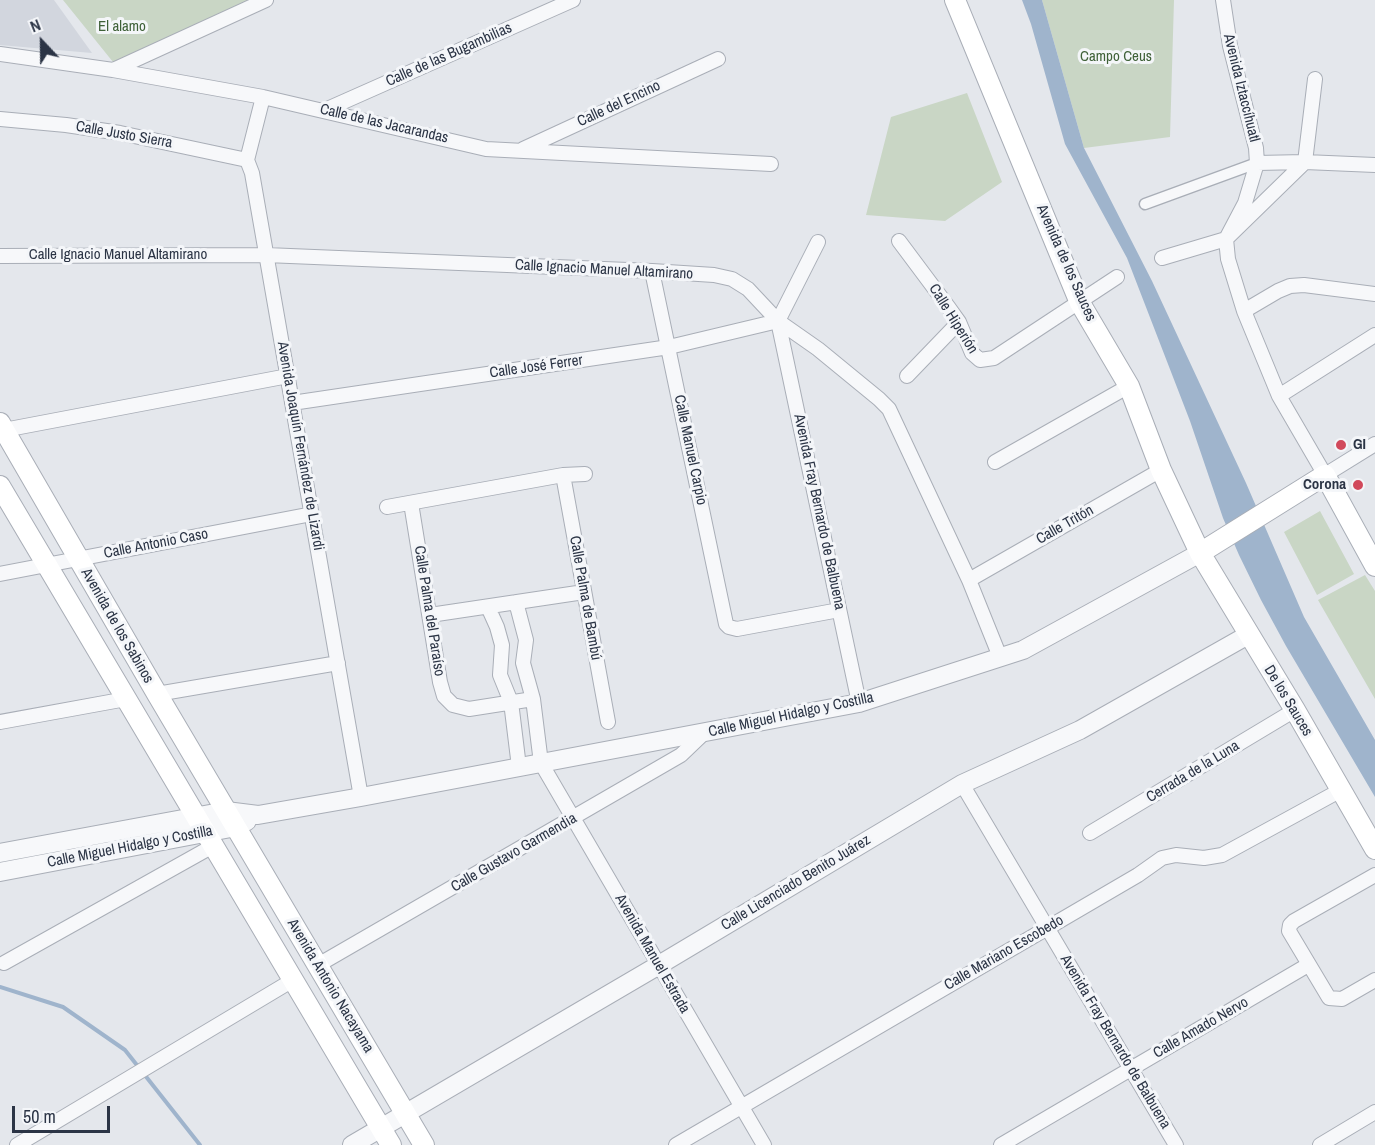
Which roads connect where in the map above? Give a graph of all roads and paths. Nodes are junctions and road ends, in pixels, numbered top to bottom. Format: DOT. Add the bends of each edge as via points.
graph roads {
  1 [pos="266,0"];
  2 [pos="573,0"];
  3 [pos="955,0"];
  4 [pos="1223,0"];
  5 [pos="0,54"];
  6 [pos="718,59"];
  7 [pos="113,70"];
  8 [pos="1315,79"];
  9 [pos="263,97"];
  10 [pos="325,110"];
  11 [pos="0,119"];
  12 [pos="521,150"];
  13 [pos="247,160"];
  14 [pos="1305,162"];
  15 [pos="1257,163"];
  16 [pos="771,164"];
  17 [pos="1375,165"];
  18 [pos="1145,204"];
  19 [pos="1226,239"];
  20 [pos="899,241"];
  21 [pos="818,242"];
  22 [pos="266,255"];
  23 [pos="0,256"];
  24 [pos="1162,258"];
  25 [pos="652,271"];
  26 [pos="1117,277"];
  27 [pos="1375,294"];
  28 [pos="1080,303"];
  29 [pos="1244,311"];
  30 [pos="778,321"];
  31 [pos="959,322"];
  32 [pos="1375,335"];
  33 [pos="669,347"];
  34 [pos="288,376"];
  35 [pos="908,376"];
  36 [pos="1129,386"];
  37 [pos="1279,396"];
  38 [pos="292,403"];
  39 [pos="2,426"];
  40 [pos="1375,444"];
  41 [pos="995,462"];
  42 [pos="1161,470"];
  43 [pos="585,474"];
  44 [pos="562,475"];
  45 [pos="1325,475"];
  46 [pos="0,486"];
  47 [pos="411,503"];
  48 [pos="387,507"];
  49 [pos="312,514"];
  50 [pos="1200,554"];
  51 [pos="78,559"];
  52 [pos="1374,560"];
  53 [pos="46,565"];
  54 [pos="0,574"];
  55 [pos="969,580"];
  56 [pos="584,592"];
  57 [pos="516,602"];
  58 [pos="488,607"];
  59 [pos="839,610"];
  60 [pos="430,615"];
  61 [pos="1248,635"];
  62 [pos="1000,657"];
  63 [pos="338,663"];
  64 [pos="157,694"];
  65 [pos="126,699"];
  66 [pos="533,699"];
  67 [pos="511,702"];
  68 [pos="859,703"];
  69 [pos="1295,711"];
  70 [pos="0,722"];
  71 [pos="608,722"];
  72 [pos="704,733"];
  73 [pos="541,763"];
  74 [pos="519,767"];
  75 [pos="962,784"];
  76 [pos="1341,790"];
  77 [pos="361,797"];
  78 [pos="231,819"];
  79 [pos="573,819"];
  80 [pos="205,832"];
  81 [pos="1090,833"];
  82 [pos="1375,849"];
  83 [pos="0,854"];
  84 [pos="0,872"];
  85 [pos="1375,874"];
  86 [pos="1047,928"];
  87 [pos="4,963"];
  88 [pos="318,965"];
  89 [pos="659,965"];
  90 [pos="1308,965"];
  91 [pos="293,980"];
  92 [pos="1375,980"];
  93 [pos="1131,1069"];
  94 [pos="741,1106"];
  95 [pos="1375,1112"];
  96 [pos="405,1114"];
  97 [pos="386,1136"];
  98 [pos="17,1145"];
  99 [pos="352,1145"];
  100 [pos="424,1145"];
  101 [pos="676,1145"];
  102 [pos="764,1145"];
  103 [pos="1001,1145"];
  104 [pos="1176,1145"];
  105 [pos="1320,1145"];
  1 -- 7 [label="street"];
  2 -- 10 [label="street, Calle de las Bugambilias"];
  3 -- 28 [label="main road, Avenida de los Sauces"];
  4 -- 15 [label="street, Avenida Iztaccíhuatl"];
  5 -- 7 [label="street, Calle de las Jacarandas"];
  6 -- 12 [label="street, Calle del Encino"];
  7 -- 9 [label="street, Calle de las Jacarandas"];
  8 -- 14 [label="street"];
  9 -- 10 [label="street, Calle de las Jacarandas"];
  9 -- 13 [label="street, Avenida Joaquín Fernández de Lizardi"];
  10 -- 12 [label="street, Calle de las Jacarandas" via="486,149"];
  11 -- 13 [label="street, Calle Justo Sierra" via="109,132"];
  12 -- 16 [label="street, Calle de las Jacarandas"];
  13 -- 22 [label="street, Avenida Joaquín Fernández de Lizardi"];
  14 -- 15 [label="street"];
  14 -- 17 [label="street"];
  14 -- 19 [label="street"];
  15 -- 18 [label="street"];
  15 -- 19 [label="street, Avenida Iztaccíhuatl" via="1245,203"];
  19 -- 24 [label="street"];
  19 -- 29 [label="street" via="1227,259"];
  20 -- 31 [label="street, Calle Hiperión"];
  21 -- 30 [label="street"];
  22 -- 23 [label="street, Calle Ignacio Manuel Altamirano"];
  22 -- 25 [label="street, Calle Ignacio Manuel Altamirano"];
  22 -- 34 [label="street, Avenida Joaquín Fernández de Lizardi"];
  25 -- 30 [label="street, Calle Ignacio Manuel Altamirano" via="732,279"];
  25 -- 33 [label="street, Calle Manuel Carpio"];
  26 -- 28 [label="street"];
  27 -- 29 [label="street" via="1290,286"];
  28 -- 31 [label="street, Calle Hiperión" via="988,360 974,355"];
  28 -- 36 [label="main road, Avenida de los Sauces"];
  29 -- 37 [label="street"];
  30 -- 33 [label="street, Calle José Ferrer"];
  30 -- 55 [label="street, Calle Ignacio Manuel Altamirano" via="827,356 889,409"];
  30 -- 59 [label="street, Avenida Fray Bernardo de Balbuena"];
  31 -- 35 [label="street"];
  32 -- 37 [label="street"];
  33 -- 38 [label="street, Calle José Ferrer"];
  33 -- 59 [label="street, Calle Manuel Carpio" via="726,624 737,629"];
  34 -- 38 [label="street, Avenida Joaquín Fernández de Lizardi"];
  34 -- 39 [label="street"];
  36 -- 41 [label="street"];
  36 -- 42 [label="main road, Avenida de los Sauces"];
  37 -- 45 [label="street"];
  38 -- 49 [label="street, Avenida Joaquín Fernández de Lizardi"];
  39 -- 51 [label="main road, Avenida de los Sabinos"];
  40 -- 45 [label="street, Calle Miguel Hidalgo y Costilla"];
  42 -- 50 [label="main road, Avenida de los Sauces"];
  42 -- 55 [label="street, Calle Tritón"];
  43 -- 44 [label="street"];
  44 -- 47 [label="street"];
  44 -- 56 [label="street, Calle Palma de Bambú"];
  45 -- 50 [label="main road, Calle Miguel Hidalgo y Costilla"];
  45 -- 52 [label="main road"];
  46 -- 53 [label="main road, Avenida de los Sabinos"];
  47 -- 48 [label="street"];
  47 -- 60 [label="street, Calle Palma del Paraíso"];
  49 -- 51 [label="street, Calle Antonio Caso"];
  49 -- 63 [label="street, Avenida Joaquín Fernández de Lizardi"];
  50 -- 61 [label="main road, De los Sauces"];
  50 -- 62 [label="street, Calle Miguel Hidalgo y Costilla" via="1042,641"];
  51 -- 53 [label="street, Calle Antonio Caso"];
  51 -- 64 [label="main road, Avenida de los Sabinos"];
  53 -- 54 [label="street, Calle Antonio Caso"];
  53 -- 65 [label="main road, Avenida de los Sabinos"];
  55 -- 62 [label="street, Calle Ignacio Manuel Altamirano"];
  56 -- 57 [label="street"];
  56 -- 71 [label="street, Calle Palma de Bambú"];
  57 -- 58 [label="street"];
  57 -- 66 [label="street" via="526,640 524,668"];
  58 -- 60 [label="street"];
  58 -- 67 [label="street" via="500,636 500,675"];
  59 -- 68 [label="street, Avenida Fray Bernardo de Balbuena"];
  60 -- 67 [label="street, Calle Palma del Paraíso" via="440,682 448,701 470,709"];
  61 -- 69 [label="main road, De los Sauces"];
  61 -- 75 [label="street, Calle Licenciado Benito Juárez" via="1080,730"];
  62 -- 68 [label="street, Calle Miguel Hidalgo y Costilla"];
  63 -- 64 [label="street"];
  63 -- 77 [label="street, Avenida Joaquín Fernández de Lizardi"];
  64 -- 78 [label="main road, Avenida de los Sabinos"];
  65 -- 70 [label="street"];
  65 -- 80 [label="main road, Avenida de los Sabinos"];
  66 -- 67 [label="street, Calle Palma del Paraíso"];
  66 -- 73 [label="street"];
  67 -- 74 [label="street"];
  68 -- 72 [label="street, Calle Miguel Hidalgo y Costilla"];
  69 -- 76 [label="main road, De los Sauces"];
  69 -- 81 [label="street, Cerrada de la Luna"];
  72 -- 73 [label="street, Calle Miguel Hidalgo y Costilla"];
  72 -- 79 [label="street, Calle Gustavo Garmendia" via="681,755"];
  73 -- 74 [label="street, Calle Miguel Hidalgo y Costilla"];
  73 -- 79 [label="street, Avenida Manuel Estrada"];
  74 -- 77 [label="street, Calle Miguel Hidalgo y Costilla"];
  75 -- 86 [label="street, Avenida Fray Bernardo de Balbuena"];
  75 -- 89 [label="street, Calle Licenciado Benito Juárez"];
  76 -- 82 [label="main road, De los Sauces"];
  76 -- 86 [label="street, Calle Mariano Escobedo" via="1222,855 1162,858"];
  77 -- 78 [label="street, Calle Miguel Hidalgo y Costilla"];
  78 -- 80 [label="street, Calle Miguel Hidalgo y Costilla"];
  78 -- 88 [label="main road, Avenida Antonio Nacayama"];
  79 -- 88 [label="street, Calle Gustavo Garmendia"];
  79 -- 89 [label="street, Avenida Manuel Estrada"];
  80 -- 83 [label="street, Calle Miguel Hidalgo y Costilla"];
  80 -- 84 [label="street, Calle Miguel Hidalgo y Costilla"];
  80 -- 87 [label="street"];
  80 -- 91 [label="main road, Avenida Antonio Nacayama"];
  85 -- 90 [label="street" via="1290,925 1289,931"];
  86 -- 93 [label="street, Avenida Fray Bernardo de Balbuena"];
  86 -- 94 [label="street, Calle Mariano Escobedo"];
  88 -- 96 [label="main road, Avenida Antonio Nacayama"];
  89 -- 94 [label="street, Avenida Manuel Estrada"];
  89 -- 96 [label="street, Calle Licenciado Benito Juárez"];
  90 -- 92 [label="street" via="1334,1000"];
  90 -- 93 [label="street, Calle Amado Nervo"];
  91 -- 97 [label="main road, Avenida Antonio Nacayama"];
  91 -- 98 [label="street"];
  93 -- 103 [label="street, Calle Amado Nervo"];
  93 -- 104 [label="street, Avenida Fray Bernardo de Balbuena"];
  94 -- 101 [label="street, Calle Mariano Escobedo"];
  94 -- 102 [label="street, Avenida Manuel Estrada"];
  95 -- 105 [label="street"];
  96 -- 97 [label="street, Calle Licenciado Benito Juárez"];
  96 -- 100 [label="main road, Avenida Antonio Nacayama"];
  97 -- 99 [label="street, Calle Licenciado Benito Juárez"];
}
